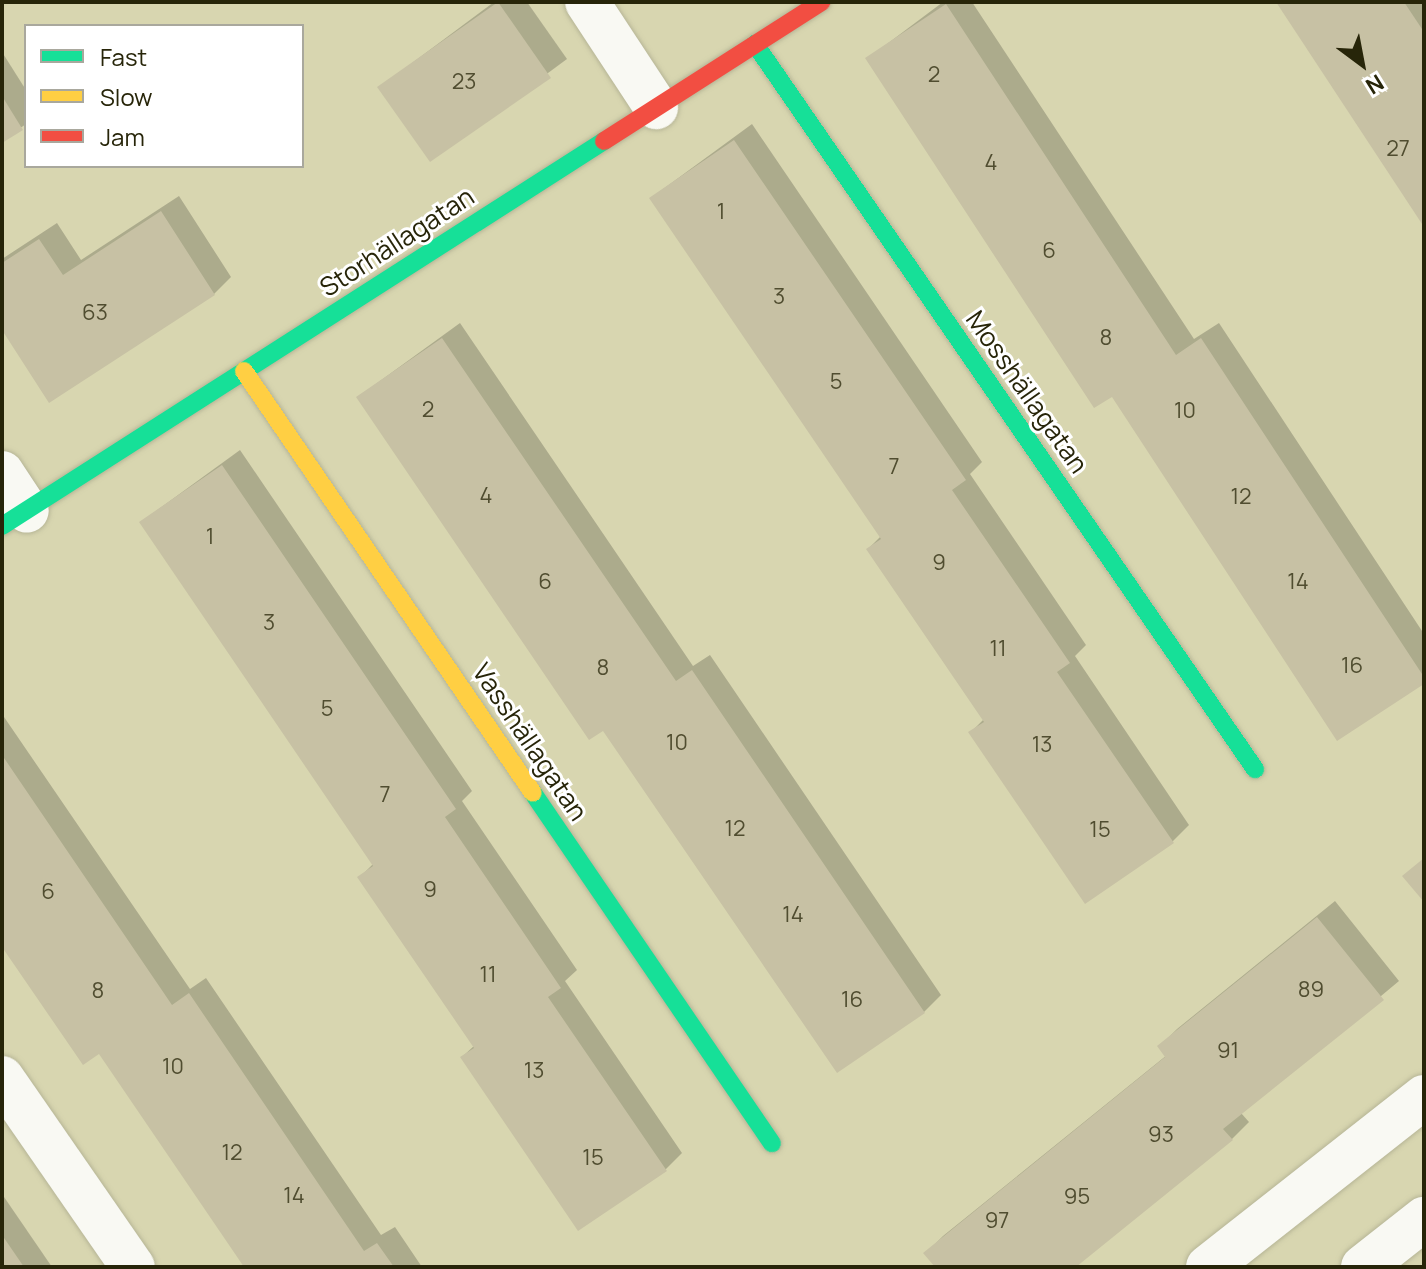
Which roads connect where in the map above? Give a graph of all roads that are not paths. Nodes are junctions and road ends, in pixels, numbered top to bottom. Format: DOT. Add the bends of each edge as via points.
graph roads {
  1 [pos="587,2"];
  2 [pos="821,2"];
  3 [pos="755,44"];
  4 [pos="656,107"];
  5 [pos="244,371"];
  6 [pos="2,473"];
  7 [pos="14,518"];
  8 [pos="1255,769"];
  9 [pos="2,1078"];
  10 [pos="1424,1097"];
  11 [pos="772,1143"];
  12 [pos="1424,1219"];
  13 [pos="133,1267"];
  14 [pos="1208,1267"];
  15 [pos="1363,1267"];
  1 -- 4 [label="street"];
  2 -- 3 [label="street, Storhällagatan"];
  3 -- 4 [label="street, Storhällagatan"];
  3 -- 8 [label="street, Mosshällagatan"];
  4 -- 5 [label="street, Storhällagatan"];
  5 -- 7 [label="street, Storhällagatan"];
  5 -- 11 [label="street, Vasshällagatan"];
  6 -- 7 [label="street"];
  9 -- 13 [label="street"];
  10 -- 14 [label="street"];
  12 -- 15 [label="street"];
}
